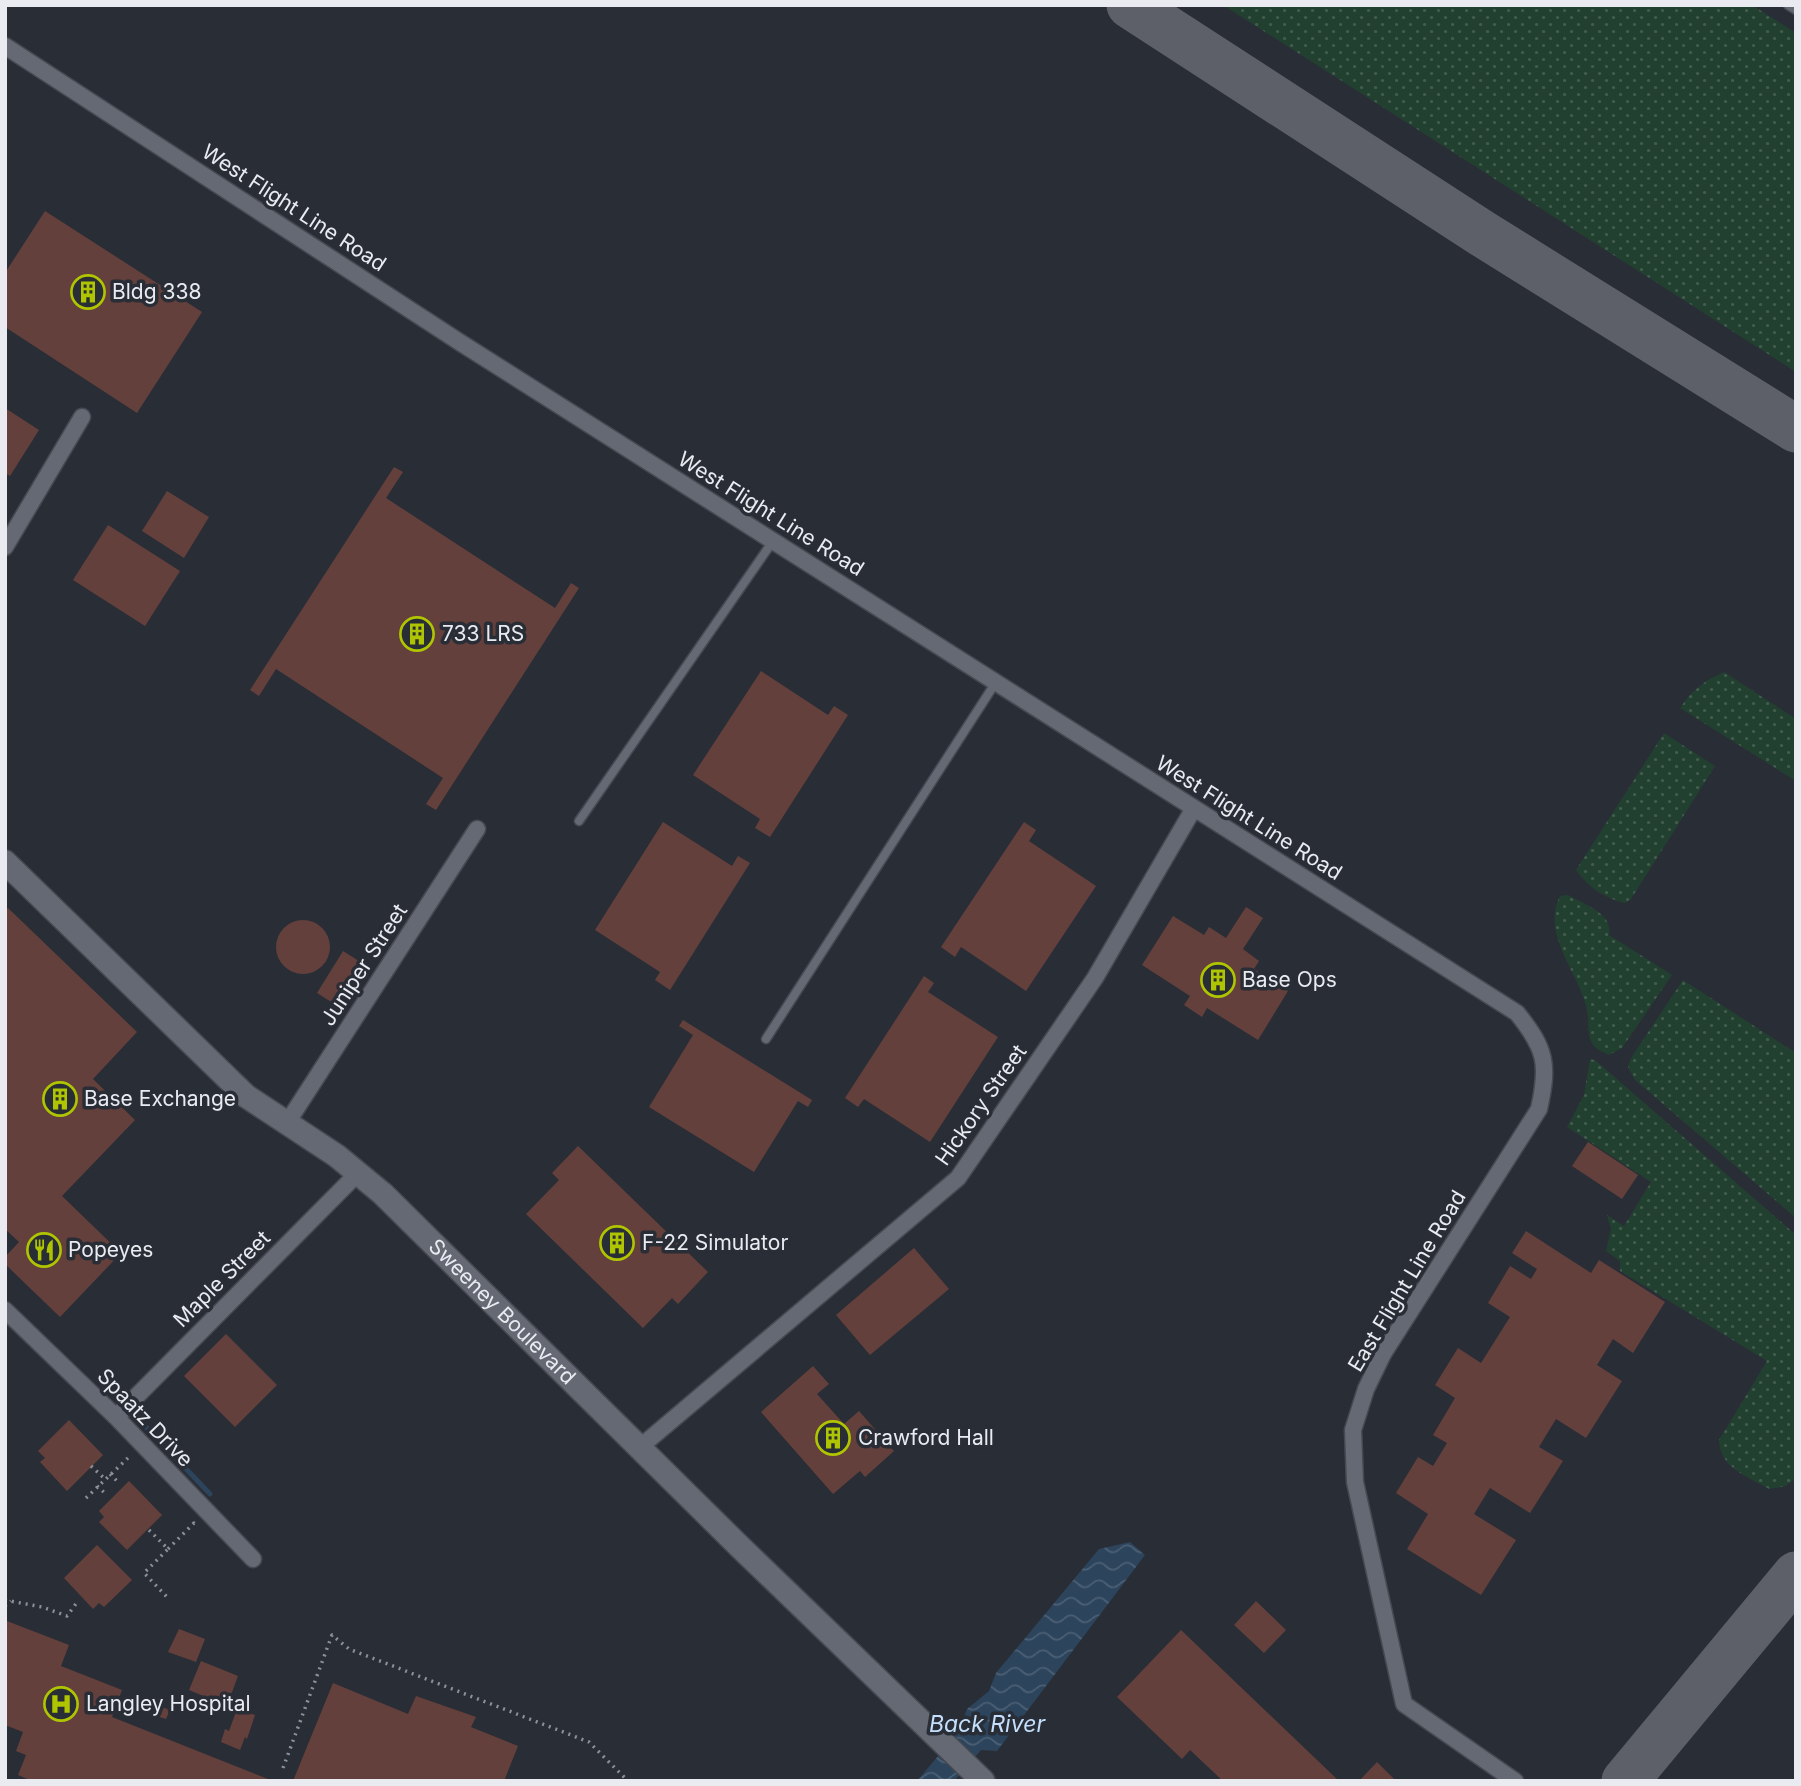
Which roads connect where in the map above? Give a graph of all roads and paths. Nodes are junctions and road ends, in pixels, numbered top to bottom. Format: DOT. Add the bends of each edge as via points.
graph roads {
  1 [pos="1788,5"];
  2 [pos="1796,10"];
  3 [pos="5,46"];
  4 [pos="82,417"];
  5 [pos="773,541"];
  6 [pos="5,547"];
  7 [pos="996,682"];
  8 [pos="1194,808"];
  9 [pos="579,821"];
  10 [pos="477,829"];
  11 [pos="5,862"];
  12 [pos="1517,1013"];
  13 [pos="766,1039"];
  14 [pos="286,1123"];
  15 [pos="359,1172"];
  16 [pos="5,1310"];
  17 [pos="116,1417"];
  18 [pos="639,1448"];
  19 [pos="134,1451"];
  20 [pos="91,1466"];
  21 [pos="110,1474"];
  22 [pos="104,1479"];
  23 [pos="119,1483"];
  24 [pos="97,1486"];
  25 [pos="107,1495"];
  26 [pos="86,1498"];
  27 [pos="149,1530"];
  28 [pos="202,1532"];
  29 [pos="168,1549"];
  30 [pos="253,1559"];
  31 [pos="168,1598"];
  32 [pos="5,1600"];
  33 [pos="11,1601"];
  34 [pos="78,1601"];
  35 [pos="5,1606"];
  36 [pos="283,1768"];
  37 [pos="978,1776"];
  38 [pos="628,1781"];
  39 [pos="1515,1781"];
  1 -- 2 [label="lane"];
  3 -- 5 [label="street, West Flight Line Road"];
  4 -- 6 [label="street"];
  5 -- 7 [label="street, West Flight Line Road"];
  5 -- 9 [label="lane"];
  7 -- 8 [label="street, West Flight Line Road"];
  7 -- 13 [label="lane"];
  8 -- 12 [label="street, West Flight Line Road"];
  8 -- 18 [label="street, Hickory Street" via="1095,978 958,1178"];
  10 -- 14 [label="street, Juniper Street"];
  11 -- 14 [label="main road, Sweeney Boulevard" via="230,1082"];
  12 -- 39 [label="street, East Flight Line Road" via="1535,1036 1543,1057 1545,1081 1539,1109 1383,1354 1353,1430 1355,1482 1404,1704"];
  14 -- 15 [label="main road, Sweeney Boulevard"];
  15 -- 17 [label="street, Maple Street"];
  15 -- 18 [label="main road, Sweeney Boulevard"];
  16 -- 17 [label="street, Spaatz Drive"];
  17 -- 30 [label="street, Spaatz Drive"];
  18 -- 37 [label="main road, Sweeney Boulevard"];
  19 -- 21 [label="path"];
  20 -- 22 [label="path"];
  21 -- 22 [label="path"];
  21 -- 23 [label="path"];
  22 -- 24 [label="path"];
  24 -- 25 [label="path"];
  24 -- 26 [label="path"];
  27 -- 29 [label="path"];
  28 -- 29 [label="path" via="194,1523"];
  29 -- 31 [label="path" via="144,1573"];
  32 -- 33 [label="path"];
  33 -- 34 [label="path" via="67,1616"];
  33 -- 35 [label="path"];
  36 -- 38 [label="path" via="332,1635 349,1649 589,1742"];
}
